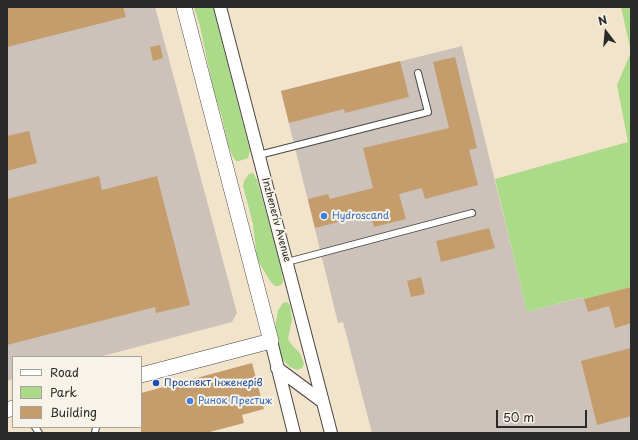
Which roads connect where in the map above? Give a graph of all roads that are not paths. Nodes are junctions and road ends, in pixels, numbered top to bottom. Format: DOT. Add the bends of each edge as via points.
graph roads {
  1 [pos="184,7"];
  2 [pos="220,7"];
  3 [pos="418,73"];
  4 [pos="259,154"];
  5 [pos="472,213"];
  6 [pos="287,262"];
  7 [pos="271,341"];
  8 [pos="277,368"];
  9 [pos="142,375"];
  10 [pos="323,402"];
  11 [pos="294,433"];
  12 [pos="331,433"];
  1 -- 7 [label="street"];
  2 -- 4 [label="street, Inzheneriv Avenue"];
  3 -- 4 [label="lane" via="428,112"];
  4 -- 6 [label="street, Inzheneriv Avenue"];
  5 -- 6 [label="lane"];
  6 -- 10 [label="street, Inzheneriv Avenue"];
  7 -- 8 [label="street"];
  7 -- 9 [label="street"];
  8 -- 10 [label="street"];
  8 -- 11 [label="street"];
  10 -- 12 [label="street, Inzheneriv Avenue"];
}
